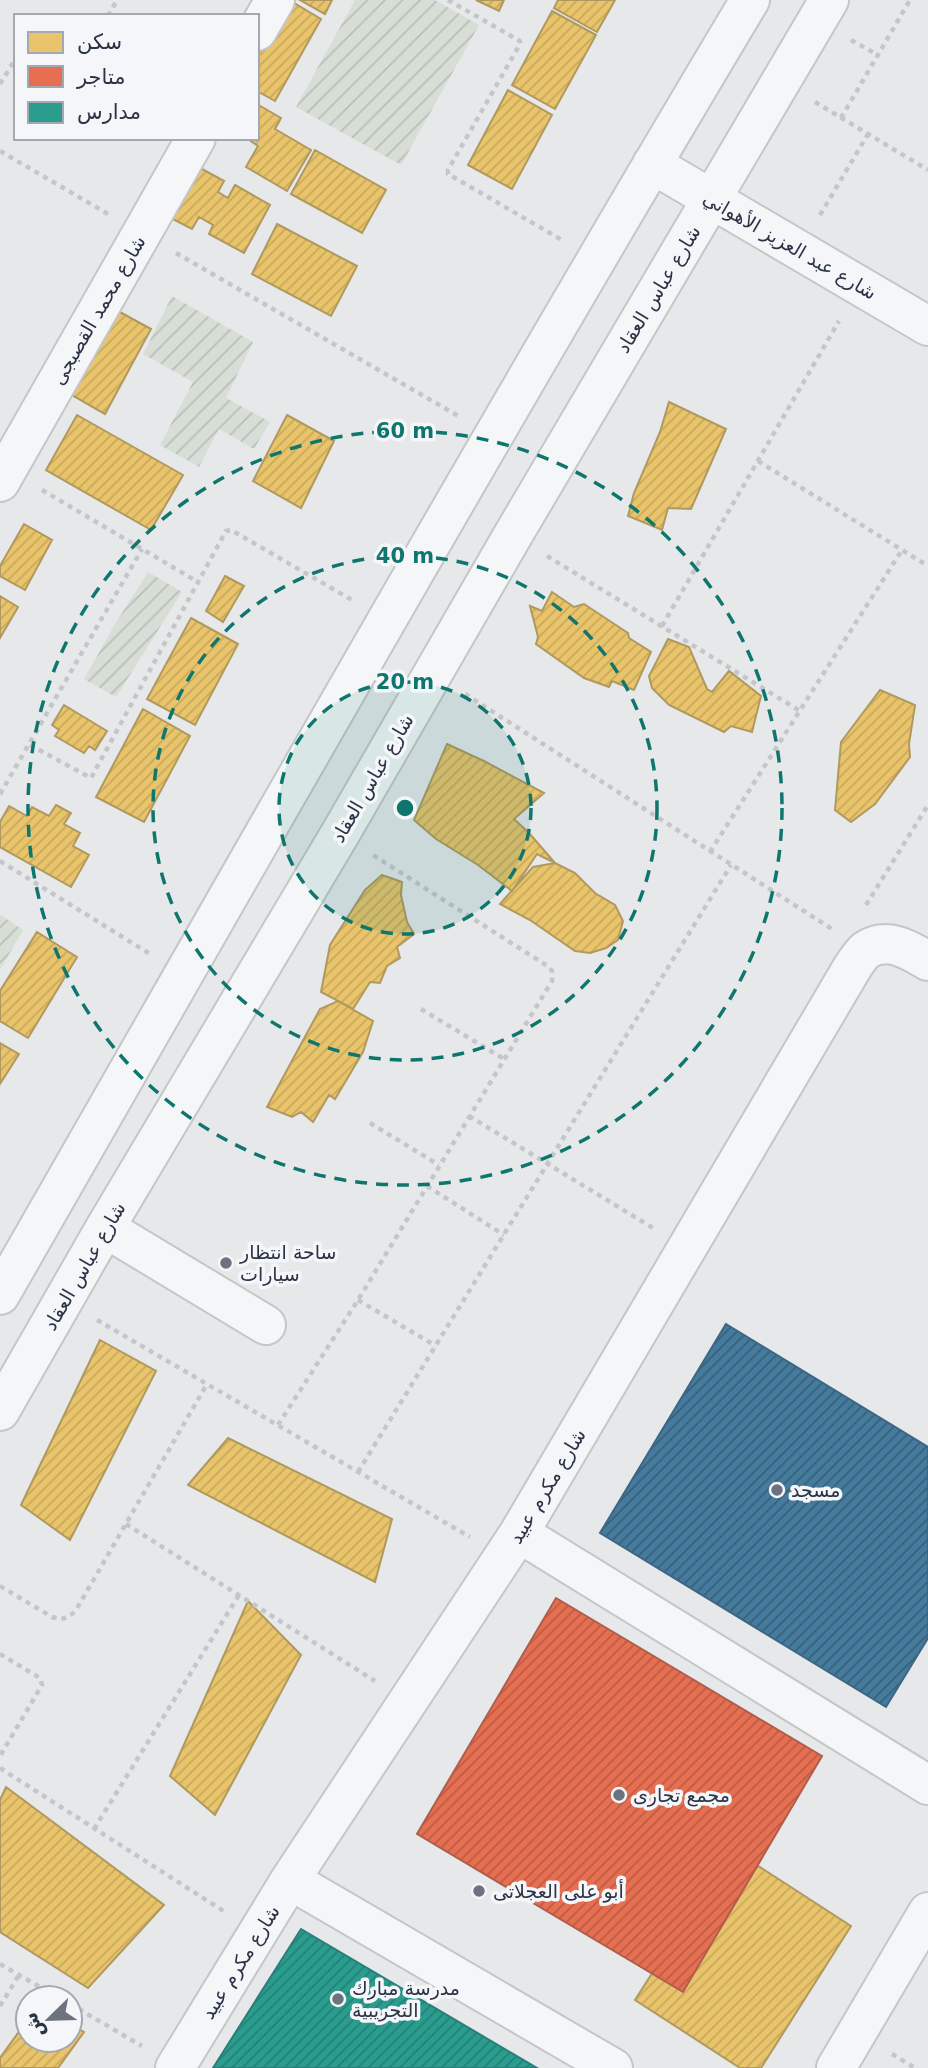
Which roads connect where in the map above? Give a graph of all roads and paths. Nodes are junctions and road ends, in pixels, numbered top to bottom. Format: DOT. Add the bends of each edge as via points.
graph roads {
  1 [pos="275,0"];
  2 [pos="448,0"];
  3 [pos="750,0"];
  4 [pos="829,0"];
  5 [pos="910,0"];
  6 [pos="259,28"];
  7 [pos="14,61"];
  8 [pos="780,81"];
  9 [pos="0,84"];
  10 [pos="841,118"];
  11 [pos="868,134"];
  12 [pos="195,140"];
  13 [pos="0,151"];
  14 [pos="652,164"];
  15 [pos="928,170"];
  16 [pos="711,199"];
  17 [pos="142,233"];
  18 [pos="799,250"];
  19 [pos="596,260"];
  20 [pos="860,286"];
  21 [pos="928,326"];
  22 [pos="492,436"];
  23 [pos="758,461"];
  24 [pos="4,476"];
  25 [pos="513,535"];
  26 [pos="142,549"];
  27 [pos="902,550"];
  28 [pos="928,566"];
  29 [pos="198,582"];
  30 [pos="386,620"];
  31 [pos="662,626"];
  32 [pos="432,673"];
  33 [pos="800,711"];
  34 [pos="30,745"];
  35 [pos="0,794"];
  36 [pos="928,805"];
  37 [pos="340,834"];
  38 [pos="710,852"];
  39 [pos="0,861"];
  40 [pos="731,865"];
  41 [pos="855,944"];
  42 [pos="928,961"];
  43 [pos="183,975"];
  44 [pos="421,1009"];
  45 [pos="504,1059"];
  46 [pos="469,1116"];
  47 [pos="370,1123"];
  48 [pos="548,1164"];
  49 [pos="439,1165"];
  50 [pos="427,1186"];
  51 [pos="105,1228"];
  52 [pos="504,1236"];
  53 [pos="687,1249"];
  54 [pos="0,1295"];
  55 [pos="63,1300"];
  56 [pos="358,1300"];
  57 [pos="266,1325"];
  58 [pos="436,1346"];
  59 [pos="207,1384"];
  60 [pos="4,1394"];
  61 [pos="278,1425"];
  62 [pos="358,1472"];
  63 [pos="126,1524"];
  64 [pos="512,1545"];
  65 [pos="0,1586"];
  66 [pos="239,1595"];
  67 [pos="0,1654"];
  68 [pos="408,1702"];
  69 [pos="0,1756"];
  70 [pos="0,1769"];
  71 [pos="928,1785"];
  72 [pos="94,1829"];
  73 [pos="290,1880"];
  74 [pos="928,1912"];
  75 [pos="258,1933"];
  76 [pos="0,1964"];
  77 [pos="19,1975"];
  78 [pos="35,1984"];
  79 [pos="0,2007"];
  80 [pos="84,2012"];
  81 [pos="175,2067"];
  82 [pos="613,2068"];
  83 [pos="836,2068"];
  1 -- 6 [label="street"];
  2 -- 19 [label="path" via="520,41 449,174"];
  3 -- 14 [label="street"];
  4 -- 8 [label="street, شارع عباس العقاد"];
  5 -- 10 [label="path"];
  7 -- 9 [label="path"];
  8 -- 10 [label="path"];
  8 -- 16 [label="street, شارع عباس العقاد"];
  10 -- 11 [label="path"];
  11 -- 15 [label="path"];
  11 -- 18 [label="path"];
  12 -- 17 [label="street, شارع محمد القصبجى"];
  13 -- 17 [label="path"];
  14 -- 16 [label="street, شارع عبد العزيز الأهواني"];
  14 -- 19 [label="street"];
  16 -- 18 [label="street, شارع عبد العزيز الأهواني"];
  16 -- 25 [label="street, شارع عباس العقاد"];
  17 -- 22 [label="path"];
  17 -- 24 [label="street, شارع محمد القصبجى"];
  18 -- 20 [label="street, شارع عبد العزيز الأهواني"];
  19 -- 22 [label="street"];
  20 -- 21 [label="street, شارع عبد العزيز الأهواني"];
  20 -- 23 [label="path"];
  22 -- 30 [label="street"];
  23 -- 27 [label="path"];
  23 -- 31 [label="path"];
  24 -- 26 [label="path"];
  25 -- 31 [label="path"];
  25 -- 32 [label="street, شارع عباس العقاد"];
  26 -- 29 [label="path"];
  26 -- 34 [label="path"];
  27 -- 28 [label="path"];
  27 -- 33 [label="path"];
  29 -- 30 [label="path" via="226,531 231,530"];
  29 -- 34 [label="path" via="90,778"];
  30 -- 43 [label="street"];
  31 -- 33 [label="path"];
  32 -- 37 [label="street, شارع عباس العقاد"];
  32 -- 38 [label="path"];
  33 -- 38 [label="path"];
  34 -- 35 [label="path"];
  36 -- 41 [label="path"];
  37 -- 45 [label="path" via="552,971 552,981"];
  37 -- 51 [label="street, شارع عباس العقاد"];
  38 -- 40 [label="path"];
  39 -- 43 [label="path"];
  40 -- 41 [label="path"];
  40 -- 48 [label="path"];
  41 -- 42 [label="street" via="908,948"];
  41 -- 53 [label="street, شارع مكرم عبيد" via="852,968"];
  43 -- 54 [label="street"];
  44 -- 45 [label="path"];
  45 -- 46 [label="path"];
  46 -- 48 [label="path"];
  46 -- 49 [label="path"];
  47 -- 49 [label="path"];
  48 -- 52 [label="path"];
  48 -- 53 [label="path"];
  49 -- 50 [label="path"];
  50 -- 52 [label="path"];
  50 -- 56 [label="path"];
  51 -- 55 [label="street, شارع عباس العقاد"];
  51 -- 57 [label="street"];
  52 -- 58 [label="path"];
  53 -- 64 [label="street, شارع مكرم عبيد"];
  55 -- 59 [label="path"];
  55 -- 60 [label="street, شارع عباس العقاد"];
  56 -- 58 [label="path"];
  56 -- 61 [label="path"];
  58 -- 62 [label="path"];
  59 -- 61 [label="path"];
  59 -- 63 [label="path"];
  61 -- 62 [label="path"];
  62 -- 64 [label="path"];
  63 -- 65 [label="path" via="70,1617 52,1617"];
  63 -- 66 [label="path"];
  64 -- 68 [label="street, شارع مكرم عبيد"];
  64 -- 71 [label="street"];
  66 -- 68 [label="path"];
  66 -- 72 [label="path"];
  67 -- 69 [label="path" via="40,1678 42,1685"];
  68 -- 73 [label="street, شارع مكرم عبيد"];
  70 -- 72 [label="path"];
  72 -- 75 [label="path"];
  73 -- 75 [label="street, شارع مكرم عبيد"];
  73 -- 82 [label="street"];
  74 -- 83 [label="street"];
  75 -- 81 [label="street, شارع مكرم عبيد"];
  76 -- 77 [label="path"];
  77 -- 78 [label="path"];
  77 -- 79 [label="path"];
  80 -- 81 [label="path"];
}
